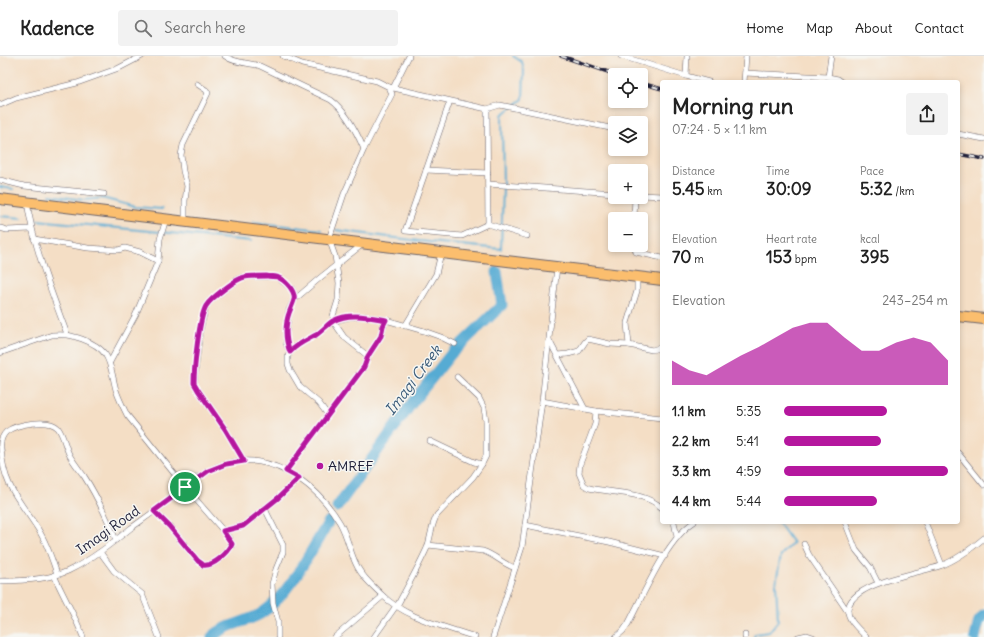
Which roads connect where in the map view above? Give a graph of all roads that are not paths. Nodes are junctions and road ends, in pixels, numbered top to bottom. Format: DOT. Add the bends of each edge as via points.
graph roads {
  1 [pos="142,56"];
  2 [pos="225,56"];
  3 [pos="283,56"];
  4 [pos="409,56"];
  5 [pos="622,56"];
  6 [pos="687,56"];
  7 [pos="746,56"];
  8 [pos="831,56"];
  9 [pos="745,73"];
  10 [pos="686,76"];
  11 [pos="828,76"];
  12 [pos="701,80"];
  13 [pos="744,80"];
  14 [pos="839,80"];
  15 [pos="197,84"];
  16 [pos="391,88"];
  17 [pos="450,101"];
  18 [pos="1,103"];
  19 [pos="487,109"];
  20 [pos="608,128"];
  21 [pos="960,134"];
  22 [pos="984,140"];
  23 [pos="364,149"];
  24 [pos="426,170"];
  25 [pos="488,173"];
  26 [pos="0,180"];
  27 [pos="488,184"];
  28 [pos="608,193"];
  29 [pos="104,194"];
  30 [pos="648,195"];
  31 [pos="660,196"];
  32 [pos="0,199"];
  33 [pos="27,202"];
  34 [pos="166,219"];
  35 [pos="185,222"];
  36 [pos="488,224"];
  37 [pos="0,228"];
  38 [pos="31,229"];
  39 [pos="527,236"];
  40 [pos="34,239"];
  41 [pos="329,239"];
  42 [pos="364,244"];
  43 [pos="636,252"];
  44 [pos="441,253"];
  45 [pos="660,258"];
  46 [pos="158,261"];
  47 [pos="336,265"];
  48 [pos="557,267"];
  49 [pos="637,277"];
  50 [pos="660,280"];
  51 [pos="294,300"];
  52 [pos="960,316"];
  53 [pos="984,319"];
  54 [pos="386,320"];
  55 [pos="333,321"];
  56 [pos="405,326"];
  57 [pos="67,334"];
  58 [pos="549,340"];
  59 [pos="455,344"];
  60 [pos="629,345"];
  61 [pos="660,348"];
  62 [pos="290,352"];
  63 [pos="0,353"];
  64 [pos="557,355"];
  65 [pos="368,356"];
  66 [pos="110,362"];
  67 [pos="456,377"];
  68 [pos="542,401"];
  69 [pos="585,409"];
  70 [pos="596,411"];
  71 [pos="328,415"];
  72 [pos="660,418"];
  73 [pos="430,441"];
  74 [pos="960,455"];
  75 [pos="244,461"];
  76 [pos="482,464"];
  77 [pos="286,471"];
  78 [pos="299,478"];
  79 [pos="984,485"];
  80 [pos="185,487"];
  81 [pos="660,506"];
  82 [pos="265,509"];
  83 [pos="154,511"];
  84 [pos="674,524"];
  85 [pos="692,524"];
  86 [pos="846,524"];
  87 [pos="926,524"];
  88 [pos="525,525"];
  89 [pos="223,531"];
  90 [pos="677,537"];
  91 [pos="984,538"];
  92 [pos="116,540"];
  93 [pos="804,544"];
  94 [pos="428,545"];
  95 [pos="100,552"];
  96 [pos="665,556"];
  97 [pos="942,565"];
  98 [pos="515,568"];
  99 [pos="55,574"];
  100 [pos="0,582"];
  101 [pos="878,583"];
  102 [pos="383,596"];
  103 [pos="396,606"];
  104 [pos="848,612"];
  105 [pos="83,637"];
  106 [pos="160,637"];
  107 [pos="278,637"];
  108 [pos="335,637"];
  109 [pos="374,637"];
  110 [pos="475,637"];
  111 [pos="493,637"];
  112 [pos="616,637"];
  113 [pos="798,637"];
  114 [pos="813,637"];
  115 [pos="866,637"];
  1 -- 18 [label="street" via="77,84"];
  2 -- 23 [label="street" via="237,62 260,66 331,100 356,132"];
  3 -- 16 [label="street" via="302,64 377,81"];
  4 -- 16 [label="street"];
  5 -- 10 [label="street"];
  6 -- 10 [label="street"];
  7 -- 9 [label="street"];
  8 -- 11 [label="street"];
  9 -- 11 [label="street"];
  9 -- 13 [label="street"];
  10 -- 12 [label="street"];
  11 -- 14 [label="street"];
  15 -- 35 [label="street" via="208,93 182,150 182,167 187,186"];
  16 -- 17 [label="street"];
  16 -- 23 [label="street" via="392,94"];
  17 -- 19 [label="street"];
  17 -- 24 [label="street"];
  19 -- 20 [label="street" via="500,106"];
  19 -- 25 [label="street"];
  21 -- 22 [label="street"];
  23 -- 41 [label="street" via="344,194"];
  24 -- 25 [label="street"];
  24 -- 36 [label="street" via="405,232 462,236"];
  25 -- 27 [label="street"];
  26 -- 29 [label="street" via="24,186"];
  27 -- 28 [label="street"];
  27 -- 36 [label="street"];
  30 -- 31 [label="street"];
  32 -- 33 [label="highway"];
  33 -- 34 [label="highway"];
  33 -- 38 [label="street"];
  34 -- 35 [label="highway"];
  34 -- 46 [label="street" via="160,239"];
  35 -- 41 [label="highway"];
  36 -- 39 [label="street"];
  37 -- 38 [label="street"];
  38 -- 40 [label="street"];
  40 -- 46 [label="street" via="88,248 125,248"];
  40 -- 57 [label="street"];
  41 -- 42 [label="highway"];
  41 -- 47 [label="street"];
  42 -- 44 [label="highway"];
  42 -- 47 [label="street"];
  43 -- 45 [label="street"];
  44 -- 48 [label="highway"];
  44 -- 56 [label="street" via="436,274"];
  46 -- 66 [label="street" via="136,314"];
  47 -- 51 [label="street"];
  47 -- 55 [label="street" via="339,292"];
  48 -- 49 [label="highway"];
  48 -- 58 [label="street"];
  49 -- 50 [label="highway"];
  49 -- 60 [label="street" via="637,291 627,323"];
  51 -- 62 [label="street" via="287,321 286,343"];
  51 -- 75 [label="street" via="291,288 277,277 244,277 211,300 203,314 194,383"];
  52 -- 53 [label="highway"];
  54 -- 55 [label="street" via="362,316"];
  54 -- 56 [label="street"];
  54 -- 65 [label="street" via="381,336"];
  55 -- 62 [label="street"];
  55 -- 65 [label="street" via="344,337"];
  56 -- 59 [label="street"];
  57 -- 63 [label="street" via="52,336"];
  57 -- 66 [label="street" via="99,347"];
  58 -- 64 [label="street"];
  58 -- 68 [label="street"];
  60 -- 61 [label="street" via="652,350"];
  60 -- 64 [label="street" via="588,340 575,353"];
  62 -- 71 [label="street" via="288,364 300,387 319,403"];
  64 -- 69 [label="street"];
  65 -- 71 [label="street" via="364,367"];
  66 -- 80 [label="street" via="120,403 127,415"];
  67 -- 76 [label="street" via="479,398 484,408 487,439 486,456"];
  68 -- 69 [label="street"];
  68 -- 88 [label="street"];
  69 -- 70 [label="street"];
  70 -- 72 [label="street"];
  70 -- 81 [label="street" via="595,424 580,464 579,473 584,485 589,488 628,493"];
  71 -- 77 [label="street"];
  73 -- 76 [label="street"];
  74 -- 79 [label="street"];
  75 -- 77 [label="street, Imagi Road" via="265,463"];
  75 -- 80 [label="street, Imagi Road" via="218,466"];
  76 -- 94 [label="street" via="437,515"];
  77 -- 78 [label="street, Imagi Road"];
  78 -- 82 [label="street"];
  78 -- 102 [label="street, Imagi Road" via="320,496 339,522 357,567"];
  80 -- 83 [label="street, Imagi Road"];
  80 -- 89 [label="street"];
  82 -- 89 [label="street" via="243,526"];
  82 -- 107 [label="street" via="283,544 284,552 272,584"];
  83 -- 89 [label="street" via="203,565 220,558 230,548 232,544"];
  83 -- 92 [label="street, Imagi Road"];
  84 -- 90 [label="street"];
  85 -- 90 [label="street"];
  86 -- 101 [label="street" via="856,550 870,567"];
  87 -- 97 [label="street"];
  88 -- 96 [label="street"];
  88 -- 98 [label="street" via="522,547"];
  90 -- 96 [label="street"];
  91 -- 97 [label="street" via="960,556"];
  92 -- 95 [label="street, Imagi Road"];
  92 -- 99 [label="street" via="97,498 69,454 58,429 43,422 7,432 1,440 1,448 7,481 47,544"];
  93 -- 104 [label="street"];
  94 -- 98 [label="street" via="483,551 505,565"];
  94 -- 103 [label="street"];
  95 -- 99 [label="street, Imagi Road" via="68,571"];
  95 -- 106 [label="street" via="114,571 142,594"];
  96 -- 112 [label="street" via="628,624"];
  97 -- 101 [label="street"];
  98 -- 111 [label="street"];
  99 -- 100 [label="street, Imagi Road"];
  99 -- 105 [label="street"];
  101 -- 104 [label="street" via="854,598"];
  102 -- 103 [label="street, Imagi Road"];
  102 -- 108 [label="street"];
  103 -- 109 [label="street"];
  103 -- 110 [label="street, Imagi Road" via="409,614"];
  104 -- 115 [label="street" via="851,620"];
  113 -- 114 [label="street"];
}
